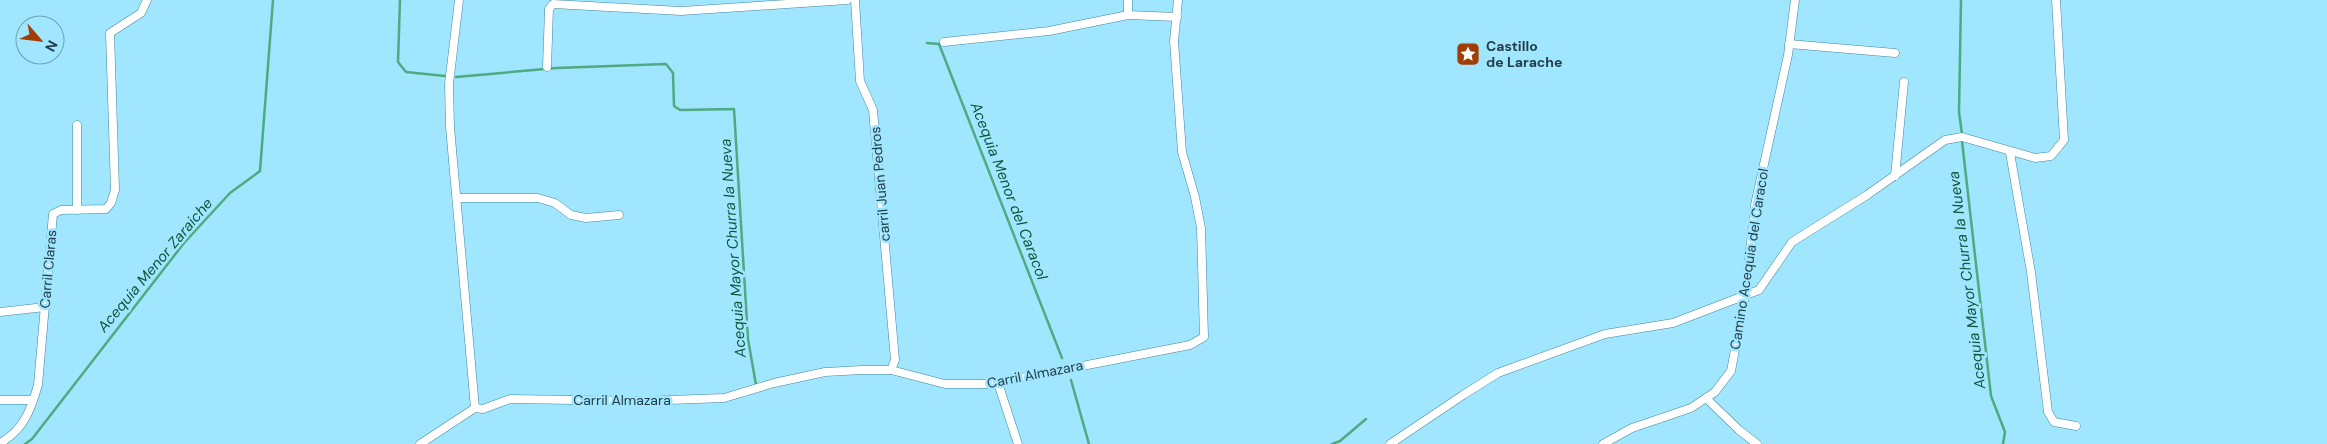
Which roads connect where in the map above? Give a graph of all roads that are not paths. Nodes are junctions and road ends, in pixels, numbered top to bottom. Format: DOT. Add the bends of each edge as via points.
graph roads {
  1 [pos="147,0"];
  2 [pos="459,0"];
  3 [pos="846,0"];
  4 [pos="855,0"];
  5 [pos="1128,0"];
  6 [pos="1178,0"];
  7 [pos="1795,0"];
  8 [pos="2056,0"];
  9 [pos="1128,15"];
  10 [pos="1176,17"];
  11 [pos="944,42"];
  12 [pos="1789,44"];
  13 [pos="1895,53"];
  14 [pos="546,67"];
  15 [pos="1904,82"];
  16 [pos="77,126"];
  17 [pos="2010,153"];
  18 [pos="1895,176"];
  19 [pos="456,198"];
  20 [pos="76,210"];
  21 [pos="619,215"];
  22 [pos="1745,296"];
  23 [pos="45,307"];
  24 [pos="0,312"];
  25 [pos="892,370"];
  26 [pos="998,383"];
  27 [pos="1706,398"];
  28 [pos="0,400"];
  29 [pos="33,400"];
  30 [pos="475,408"];
  31 [pos="2076,426"];
  32 [pos="0,443"];
  33 [pos="420,444"];
  34 [pos="1018,444"];
  35 [pos="1390,444"];
  36 [pos="1603,444"];
  37 [pos="1757,444"];
  1 -- 20 [label="street, Carril Claras" via="141,13 110,33 114,190 111,203 106,209"];
  2 -- 19 [label="street" via="449,84"];
  3 -- 14 [label="street" via="681,11 553,4 549,9"];
  4 -- 25 [label="street, carril Juan Pedros" via="860,81 873,110 895,360"];
  5 -- 9 [label="street"];
  6 -- 10 [label="street, Carril Almazara"];
  7 -- 12 [label="street, Camino Acequia del Caracol"];
  8 -- 17 [label="street" via="2064,140 2051,156 2035,158"];
  9 -- 10 [label="street"];
  9 -- 11 [label="street" via="1049,31"];
  10 -- 26 [label="street, Carril Almazara" via="1174,42 1182,152 1196,197 1201,228 1204,338 1190,345"];
  12 -- 13 [label="street"];
  12 -- 22 [label="street, Camino Acequia del Caracol" via="1755,204"];
  15 -- 18 [label="street"];
  16 -- 20 [label="street"];
  17 -- 18 [label="street" via="1962,137 1945,140"];
  17 -- 31 [label="street" via="2031,272 2048,412 2054,422"];
  18 -- 22 [label="street" via="1792,242 1759,290"];
  19 -- 21 [label="street" via="538,198 571,215 586,218"];
  19 -- 30 [label="street"];
  20 -- 23 [label="street, Carril Claras" via="61,210 53,214"];
  22 -- 27 [label="street, Camino Acequia del Caracol" via="1731,371 1715,392"];
  22 -- 35 [label="street" via="1673,323 1605,334 1498,374"];
  23 -- 24 [label="street"];
  23 -- 29 [label="street, Carril Claras" via="38,385"];
  25 -- 26 [label="street, Carril Almazara" via="945,384"];
  25 -- 30 [label="street, Carril Almazara" via="825,372 724,398 510,399 483,409"];
  26 -- 34 [label="street"];
  27 -- 36 [label="street, Camino Acequia del Caracol" via="1691,408 1632,428"];
  27 -- 37 [label="street"];
  28 -- 29 [label="street"];
  29 -- 32 [label="street, Carril Claras" via="30,412 13,436"];
  30 -- 33 [label="street, Carril Almazara"];
}
